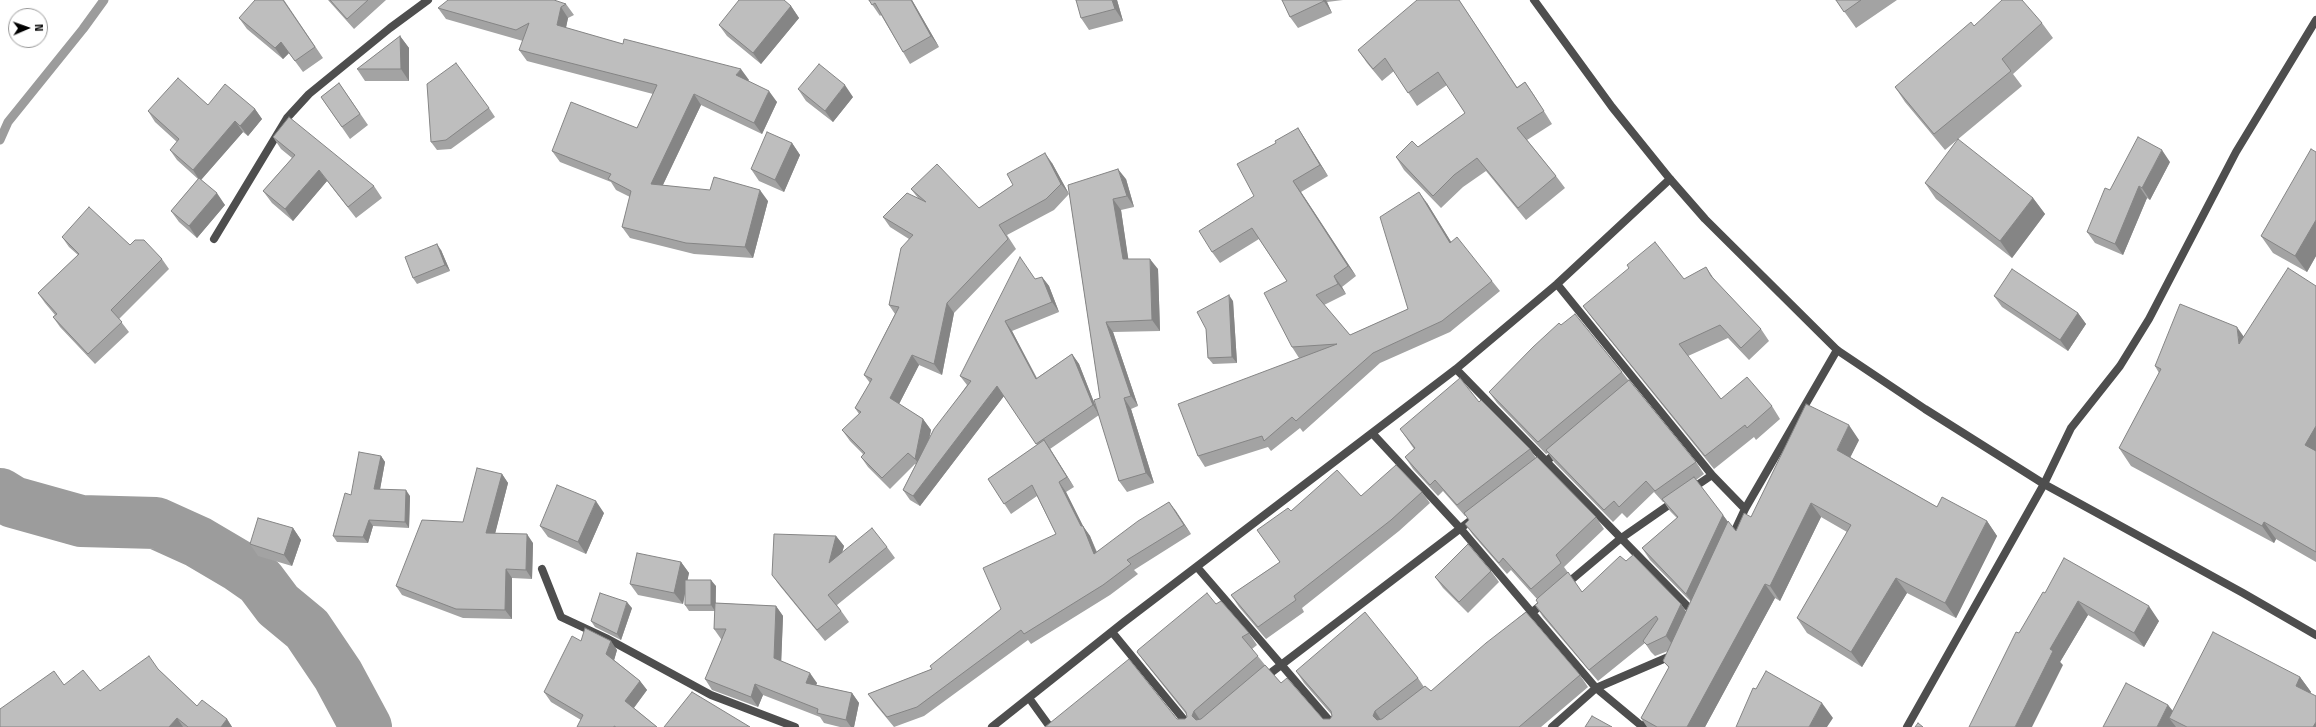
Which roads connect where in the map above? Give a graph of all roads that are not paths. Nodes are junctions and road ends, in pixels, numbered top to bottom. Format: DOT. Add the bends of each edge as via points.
graph roads {
  1 [pos="428,0"];
  2 [pos="1534,0"];
  3 [pos="2316,20"];
  4 [pos="1670,180"];
  5 [pos="214,240"];
  6 [pos="1557,284"];
  7 [pos="1837,350"];
  8 [pos="1456,369"];
  9 [pos="1372,433"];
  10 [pos="1563,447"];
  11 [pos="1545,462"];
  12 [pos="1712,475"];
  13 [pos="1526,476"];
  14 [pos="2044,484"];
  15 [pos="1745,509"];
  16 [pos="1478,514"];
  17 [pos="1460,528"];
  18 [pos="1620,539"];
  19 [pos="1729,545"];
  20 [pos="1197,566"];
  21 [pos="542,569"];
  22 [pos="1532,613"];
  23 [pos="1697,616"];
  24 [pos="1514,627"];
  25 [pos="1112,632"];
  26 [pos="2316,635"];
  27 [pos="1280,664"];
  28 [pos="1673,666"];
  29 [pos="1257,684"];
  30 [pos="1596,688"];
  31 [pos="1029,698"];
  32 [pos="1654,707"];
  33 [pos="795,727"];
  34 [pos="992,727"];
  35 [pos="1050,727"];
  36 [pos="1190,727"];
  37 [pos="1335,727"];
  38 [pos="1552,727"];
  39 [pos="1643,727"];
  40 [pos="1907,727"];
  1 -- 5 [label="street" via="309,94 287,118"];
  2 -- 4 [label="street" via="1612,107"];
  3 -- 14 [label="street" via="2236,152 2149,319 2120,366 2071,428"];
  4 -- 6 [label="street"];
  4 -- 7 [label="street" via="1705,219"];
  6 -- 8 [label="street"];
  6 -- 12 [label="street" via="1634,387"];
  7 -- 14 [label="street"];
  7 -- 15 [label="street"];
  8 -- 9 [label="street"];
  8 -- 11 [label="street"];
  9 -- 17 [label="street"];
  9 -- 20 [label="street"];
  10 -- 11 [label="street"];
  11 -- 13 [label="street"];
  11 -- 18 [label="street"];
  12 -- 15 [label="street"];
  12 -- 18 [label="street"];
  14 -- 26 [label="street" via="2243,592"];
  14 -- 40 [label="street"];
  15 -- 19 [label="street"];
  16 -- 17 [label="street"];
  17 -- 22 [label="street"];
  17 -- 27 [label="street"];
  18 -- 22 [label="street"];
  18 -- 23 [label="street"];
  20 -- 25 [label="street"];
  20 -- 27 [label="street"];
  21 -- 33 [label="street" via="561,617 606,638 711,695"];
  22 -- 24 [label="street"];
  22 -- 30 [label="street"];
  25 -- 31 [label="street"];
  25 -- 36 [label="street"];
  27 -- 29 [label="street"];
  27 -- 37 [label="street"];
  28 -- 30 [label="street" via="1679,652"];
  30 -- 38 [label="street"];
  30 -- 39 [label="street"];
  31 -- 34 [label="street"];
  31 -- 35 [label="street"];
  32 -- 39 [label="street"];
}
